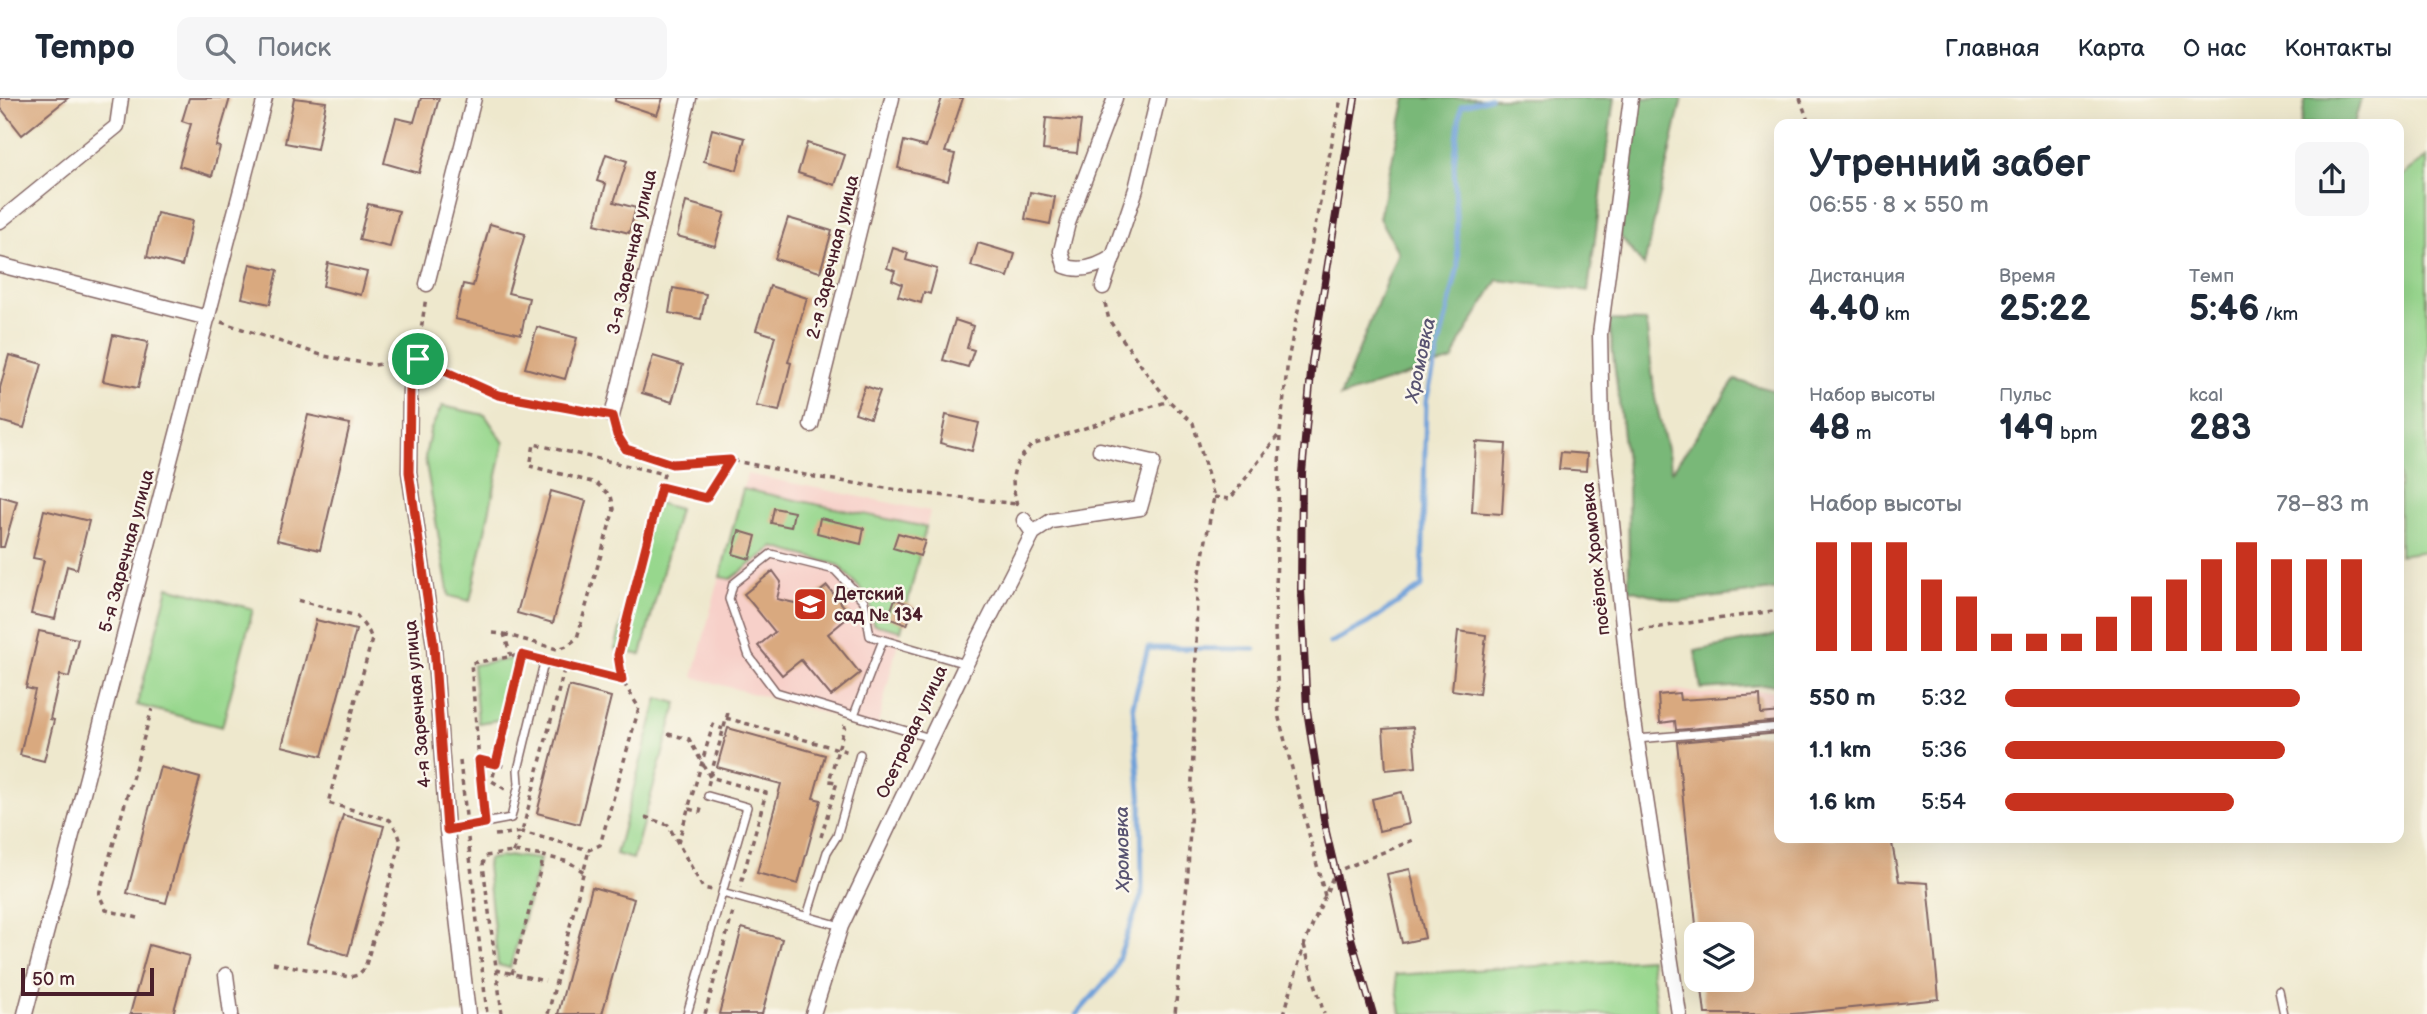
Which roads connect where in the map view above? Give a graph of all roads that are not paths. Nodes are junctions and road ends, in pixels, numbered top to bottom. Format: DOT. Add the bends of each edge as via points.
graph roads {
  1 [pos="121,98"];
  2 [pos="265,98"];
  3 [pos="474,98"];
  4 [pos="689,98"];
  5 [pos="892,98"];
  6 [pos="1115,98"];
  7 [pos="1158,98"];
  8 [pos="1631,98"];
  9 [pos="0,221"];
  10 [pos="1114,256"];
  11 [pos="0,265"];
  12 [pos="427,284"];
  13 [pos="1103,287"];
  14 [pos="208,318"];
  15 [pos="410,390"];
  16 [pos="612,416"];
  17 [pos="811,425"];
  18 [pos="1100,450"];
  19 [pos="1024,520"];
  20 [pos="1033,533"];
  21 [pos="883,640"];
  22 [pos="966,664"];
  23 [pos="543,667"];
  24 [pos="850,718"];
  25 [pos="1774,728"];
  26 [pos="930,738"];
  27 [pos="1637,739"];
  28 [pos="860,754"];
  29 [pos="708,796"];
  30 [pos="447,830"];
  31 [pos="722,893"];
  32 [pos="807,916"];
  33 [pos="841,926"];
  34 [pos="226,975"];
  35 [pos="2279,991"];
  36 [pos="25,1014"];
  37 [pos="231,1014"];
  38 [pos="468,1014"];
  39 [pos="687,1014"];
  40 [pos="813,1014"];
  41 [pos="1679,1014"];
  42 [pos="2284,1014"];
  1 -- 9 [label="street" via="117,126"];
  2 -- 14 [label="street, 5-я Заречная улица"];
  3 -- 12 [label="street"];
  4 -- 16 [label="street, 3-я Заречная улица"];
  5 -- 17 [label="street, 2-я Заречная улица"];
  6 -- 10 [label="street" via="1061,251 1065,266 1076,269 1102,264"];
  7 -- 10 [label="street"];
  8 -- 27 [label="street, посёлок Хромовка" via="1600,334 1602,431"];
  10 -- 13 [label="street"];
  11 -- 14 [label="street"];
  14 -- 36 [label="street, 5-я Заречная улица"];
  15 -- 30 [label="street, 4-я Заречная улица" via="409,472 434,646"];
  18 -- 20 [label="street" via="1153,463 1140,508 1051,521"];
  19 -- 20 [label="street"];
  20 -- 22 [label="street, Осетровая улица"];
  21 -- 22 [label="lane"];
  21 -- 24 [label="lane"];
  21 -- 24 [label="lane" via="870,636 864,601 835,570 771,554 733,584 729,599 749,656 776,692"];
  22 -- 26 [label="street, Осетровая улица"];
  23 -- 30 [label="lane" via="511,818"];
  24 -- 26 [label="lane"];
  25 -- 27 [label="lane"];
  26 -- 33 [label="street, Осетровая улица"];
  27 -- 41 [label="street, посёлок Хромовка"];
  28 -- 32 [label="lane" via="837,836 827,852"];
  29 -- 31 [label="lane" via="747,807"];
  30 -- 38 [label="street, 4-я Заречная улица"];
  31 -- 32 [label="lane"];
  31 -- 39 [label="lane"];
  32 -- 33 [label="lane"];
  33 -- 40 [label="street, Осетровая улица"];
  34 -- 37 [label="street"];
  35 -- 42 [label="lane"];
}
